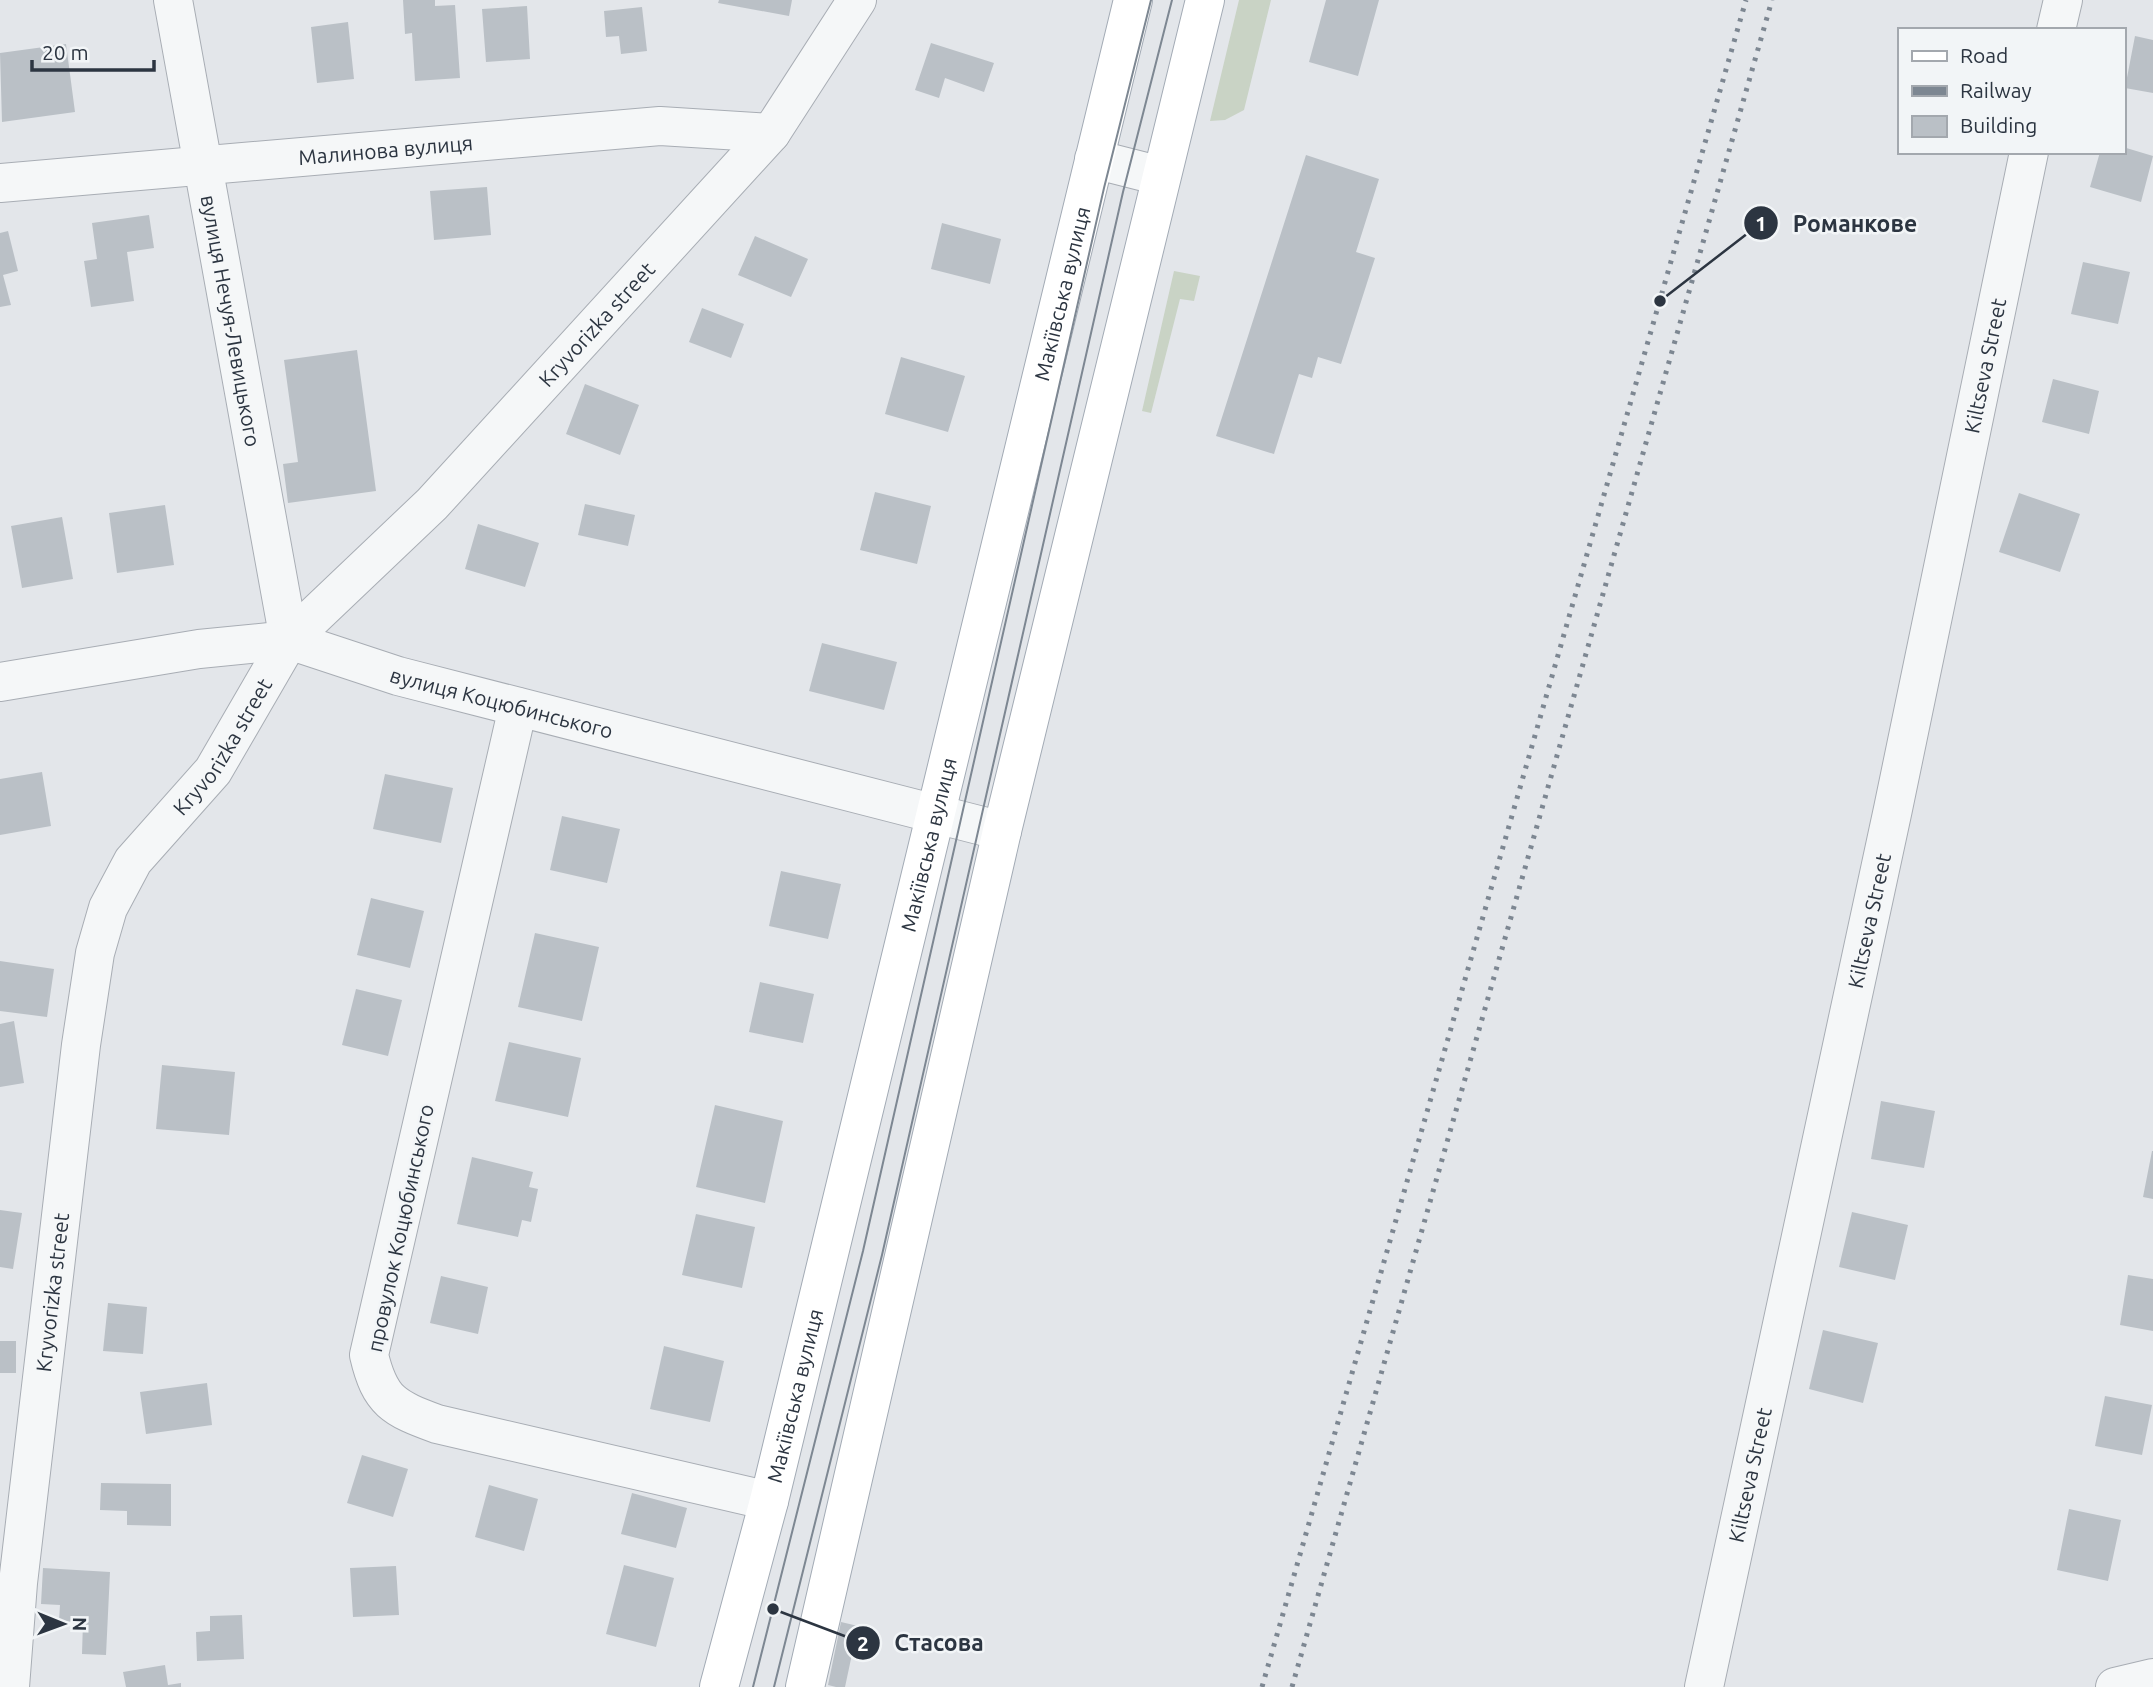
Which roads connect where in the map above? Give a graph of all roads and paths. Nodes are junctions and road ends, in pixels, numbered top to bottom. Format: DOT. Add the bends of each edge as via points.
graph roads {
  1 [pos="173,0"];
  2 [pos="857,0"];
  3 [pos="1133,0"];
  4 [pos="1205,0"];
  5 [pos="2063,0"];
  6 [pos="2056,28"];
  7 [pos="771,133"];
  8 [pos="2029,154"];
  9 [pos="1094,159"];
  10 [pos="203,164"];
  11 [pos="1161,176"];
  12 [pos="0,183"];
  13 [pos="289,640"];
  14 [pos="0,682"];
  15 [pos="518,707"];
  16 [pos="934,813"];
  17 [pos="1002,831"];
  18 [pos="769,1501"];
  19 [pos="9,1585"];
  20 [pos="2153,1676"];
  21 [pos="10,1687"];
  22 [pos="719,1687"];
  23 [pos="805,1687"];
  24 [pos="1704,1687"];
  25 [pos="2115,1687"];
  1 -- 10 [label="street, вулиця Нечуя-Левицького"];
  2 -- 7 [label="street, Kryvorizka street"];
  3 -- 9 [label="main road, Макіївська вулиця"];
  4 -- 11 [label="main road"];
  5 -- 6 [label="street"];
  7 -- 10 [label="street, Малинова вулиця" via="660,126"];
  7 -- 13 [label="street, Kryvorizka street" via="432,504"];
  8 -- 24 [label="street, Kiltseva Street"];
  9 -- 11 [label="street"];
  9 -- 16 [label="main road, Макіївська вулиця"];
  10 -- 12 [label="street, Малинова вулиця"];
  10 -- 13 [label="street, вулиця Нечуя-Левицького"];
  11 -- 17 [label="main road"];
  13 -- 14 [label="street, вулиця Коцюбинського" via="199,649"];
  13 -- 15 [label="street, вулиця Коцюбинського" via="398,676"];
  13 -- 19 [label="street, Kryvorizka street" via="213,771 133,861 108,908 95,953"];
  15 -- 16 [label="street, вулиця Коцюбинського"];
  15 -- 18 [label="street, провулок Коцюбинського" via="369,1355 376,1385 397,1408 438,1424"];
  16 -- 17 [label="street, вулиця Коцюбинського"];
  16 -- 18 [label="main road, Макіївська вулиця"];
  17 -- 23 [label="main road"];
  18 -- 22 [label="main road, Макіївська вулиця"];
  19 -- 21 [label="street, Kryvorizka street"];
  20 -- 25 [label="street"];
}
